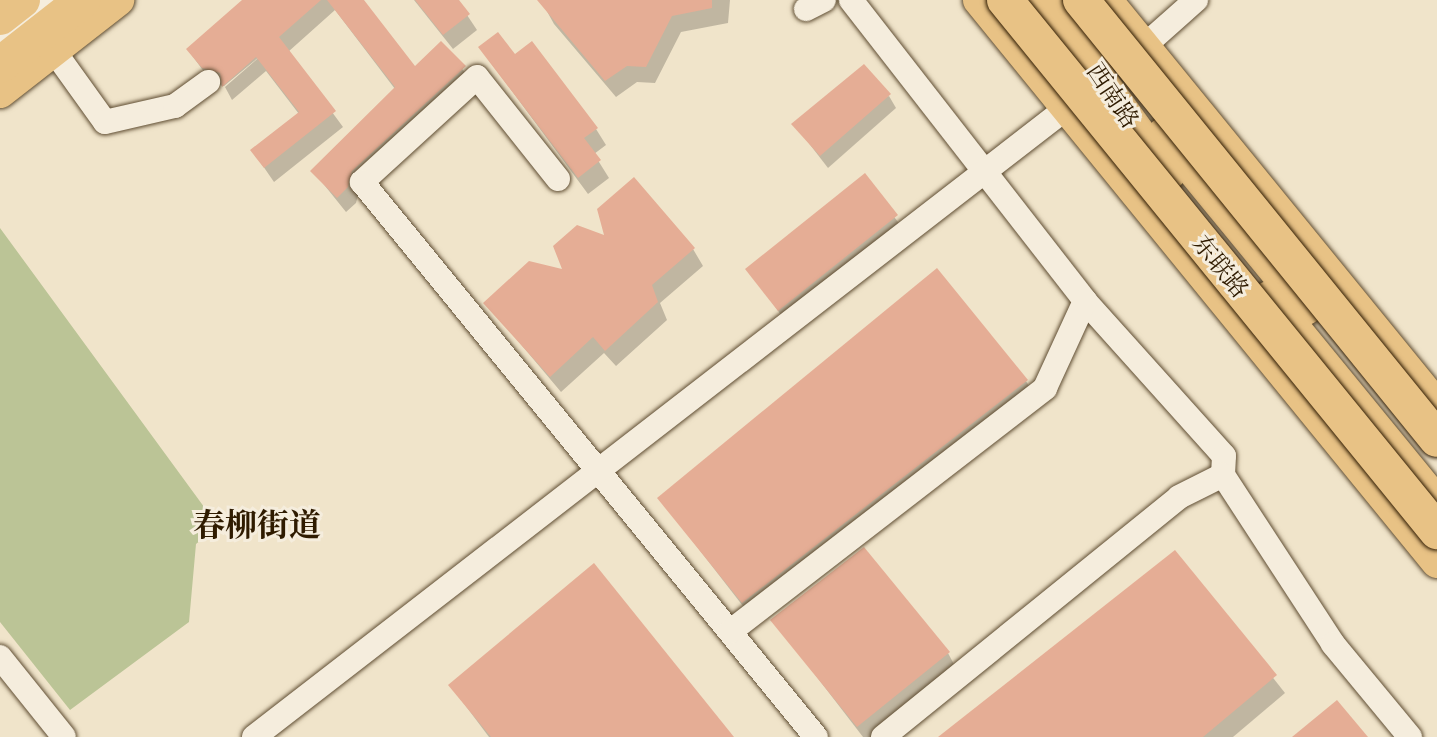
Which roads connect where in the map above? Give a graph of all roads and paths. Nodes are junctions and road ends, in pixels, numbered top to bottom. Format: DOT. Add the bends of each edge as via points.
graph roads {
  1 [pos="22,0"];
  2 [pos="44,0"];
  3 [pos="57,0"];
  4 [pos="83,0"];
  5 [pos="118,0"];
  6 [pos="851,0"];
  7 [pos="979,0"];
  8 [pos="1005,0"];
  9 [pos="1043,0"];
  10 [pos="1081,0"];
  11 [pos="1106,0"];
  12 [pos="1196,0"];
  13 [pos="0,17"];
  14 [pos="0,35"];
  15 [pos="0,46"];
  16 [pos="1143,47"];
  17 [pos="54,51"];
  18 [pos="0,65"];
  19 [pos="208,82"];
  20 [pos="0,92"];
  21 [pos="1064,110"];
  22 [pos="1153,138"];
  23 [pos="1244,170"];
  24 [pos="985,172"];
  25 [pos="558,179"];
  26 [pos="1085,301"];
  27 [pos="1295,327"];
  28 [pos="1433,390"];
  29 [pos="1306,403"];
  30 [pos="1437,439"];
  31 [pos="1437,470"];
  32 [pos="603,471"];
  33 [pos="1223,475"];
  34 [pos="1437,502"];
  35 [pos="1437,531"];
  36 [pos="1437,562"];
  37 [pos="731,631"];
  38 [pos="0,657"];
  39 [pos="64,737"];
  40 [pos="254,737"];
  41 [pos="816,737"];
  42 [pos="883,737"];
  43 [pos="1410,737"];
  1 -- 13 [label="highway"];
  2 -- 14 [label="street"];
  3 -- 15 [label="street"];
  4 -- 18 [label="highway"];
  5 -- 17 [label="main road"];
  6 -- 24 [label="street"];
  7 -- 21 [label="main road, 西南路"];
  8 -- 35 [label="highway, 东联路, bridge"];
  9 -- 22 [label="main road, 西南路"];
  10 -- 30 [label="highway, bridge"];
  11 -- 16 [label="main road"];
  12 -- 16 [label="street"];
  16 -- 22 [label="main road"];
  16 -- 23 [label="main road"];
  17 -- 19 [label="street" via="105,122 175,106"];
  17 -- 20 [label="main road"];
  21 -- 22 [label="main road"];
  21 -- 24 [label="street"];
  21 -- 29 [label="main road, 西南路"];
  22 -- 23 [label="main road"];
  22 -- 27 [label="main road, 西南路"];
  22 -- 31 [label="main road, 西南路"];
  23 -- 28 [label="main road"];
  24 -- 26 [label="street"];
  24 -- 32 [label="street"];
  25 -- 32 [label="street" via="477,77 362,182"];
  26 -- 33 [label="street" via="1224,456"];
  26 -- 37 [label="street" via="1045,388"];
  27 -- 29 [label="main road"];
  27 -- 34 [label="main road, 西南路"];
  29 -- 36 [label="main road, 西南路"];
  32 -- 37 [label="street"];
  32 -- 40 [label="street"];
  33 -- 42 [label="street" via="1179,497"];
  33 -- 43 [label="street" via="1333,644"];
  37 -- 41 [label="street"];
  38 -- 39 [label="street"];
}
